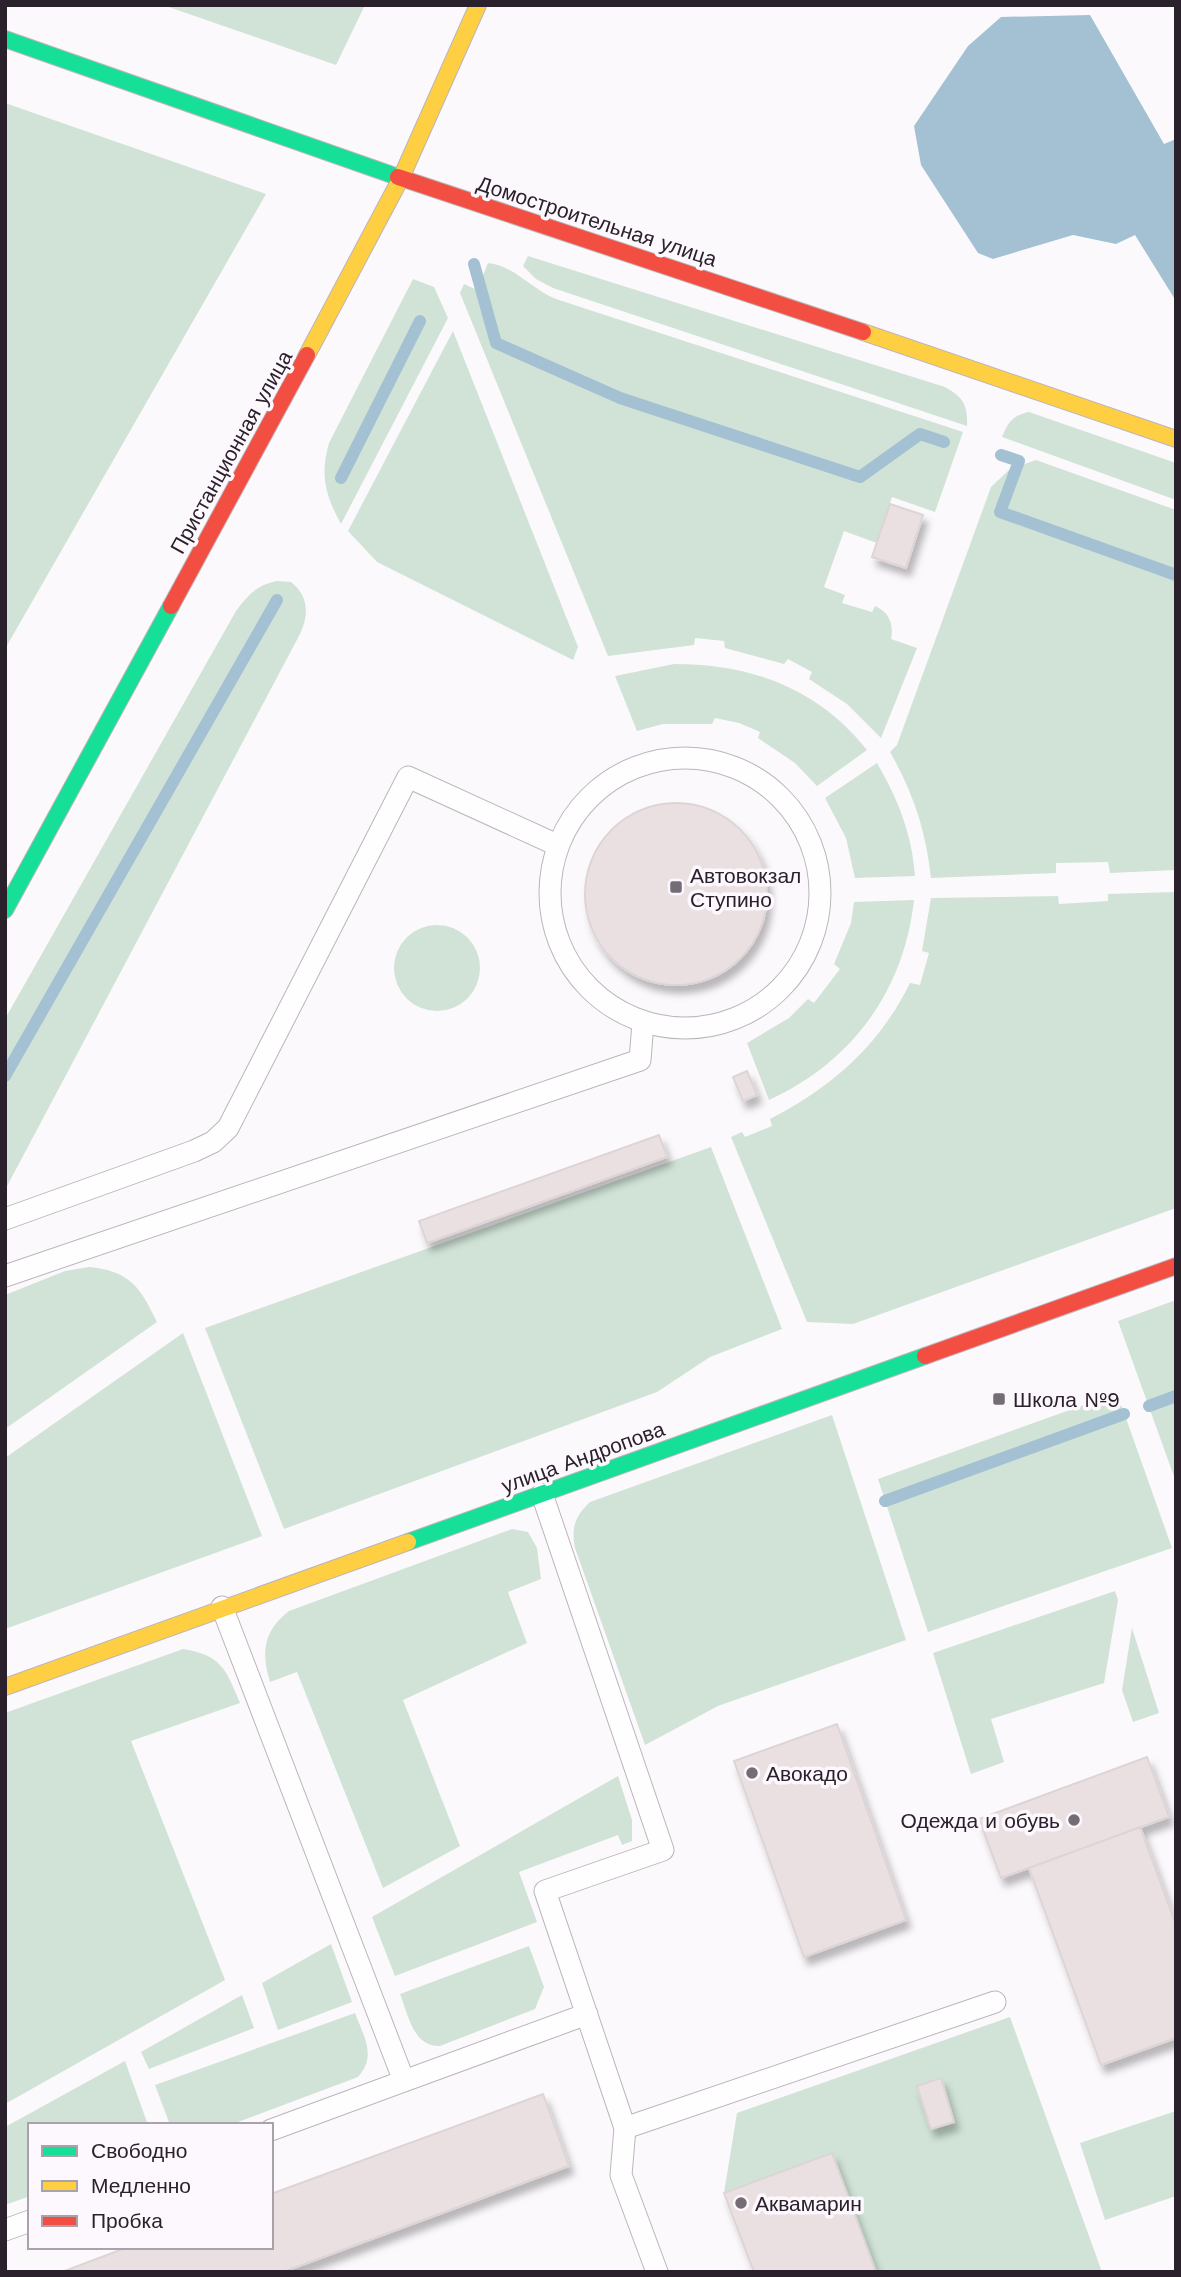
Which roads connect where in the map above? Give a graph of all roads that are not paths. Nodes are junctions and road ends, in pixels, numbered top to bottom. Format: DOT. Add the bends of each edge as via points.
graph roads {
  1 [pos="478,5"];
  2 [pos="5,39"];
  3 [pos="401,178"];
  4 [pos="1176,439"];
  5 [pos="557,845"];
  6 [pos="5,911"];
  7 [pos="643,1023"];
  8 [pos="5,1219"];
  9 [pos="1176,1266"];
  10 [pos="9,1274"];
  11 [pos="542,1494"];
  12 [pos="222,1607"];
  13 [pos="5,1687"];
  14 [pos="995,2002"];
  15 [pos="587,2014"];
  16 [pos="404,2081"];
  17 [pos="625,2128"];
  18 [pos="273,2129"];
  19 [pos="28,2222"];
  20 [pos="5,2230"];
  21 [pos="656,2272"];
  1 -- 3 [label="main road, Пристанционная улица"];
  2 -- 3 [label="main road, Домостроительная улица"];
  3 -- 4 [label="main road, Домостроительная улица"];
  3 -- 6 [label="main road, Пристанционная улица"];
  5 -- 7 [label="lane" via="549,888 554,932 568,962 604,1003"];
  5 -- 7 [label="lane" via="580,806 613,777 654,761 695,758 734,766 770,787 797,817 815,853 821,891 815,934 797,970 769,1000 731,1022 687,1029"];
  5 -- 8 [label="lane" via="408,777 228,1128 194,1151"];
  7 -- 10 [label="lane" via="640,1060"];
  9 -- 11 [label="main road, улица Андропова"];
  11 -- 12 [label="main road, улица Андропова"];
  11 -- 15 [label="lane" via="663,1850 545,1891"];
  12 -- 13 [label="main road, улица Андропова"];
  12 -- 16 [label="lane"];
  14 -- 17 [label="lane"];
  15 -- 16 [label="lane"];
  15 -- 17 [label="lane"];
  16 -- 18 [label="lane"];
  17 -- 21 [label="lane" via="621,2175"];
  19 -- 20 [label="lane"];
}
